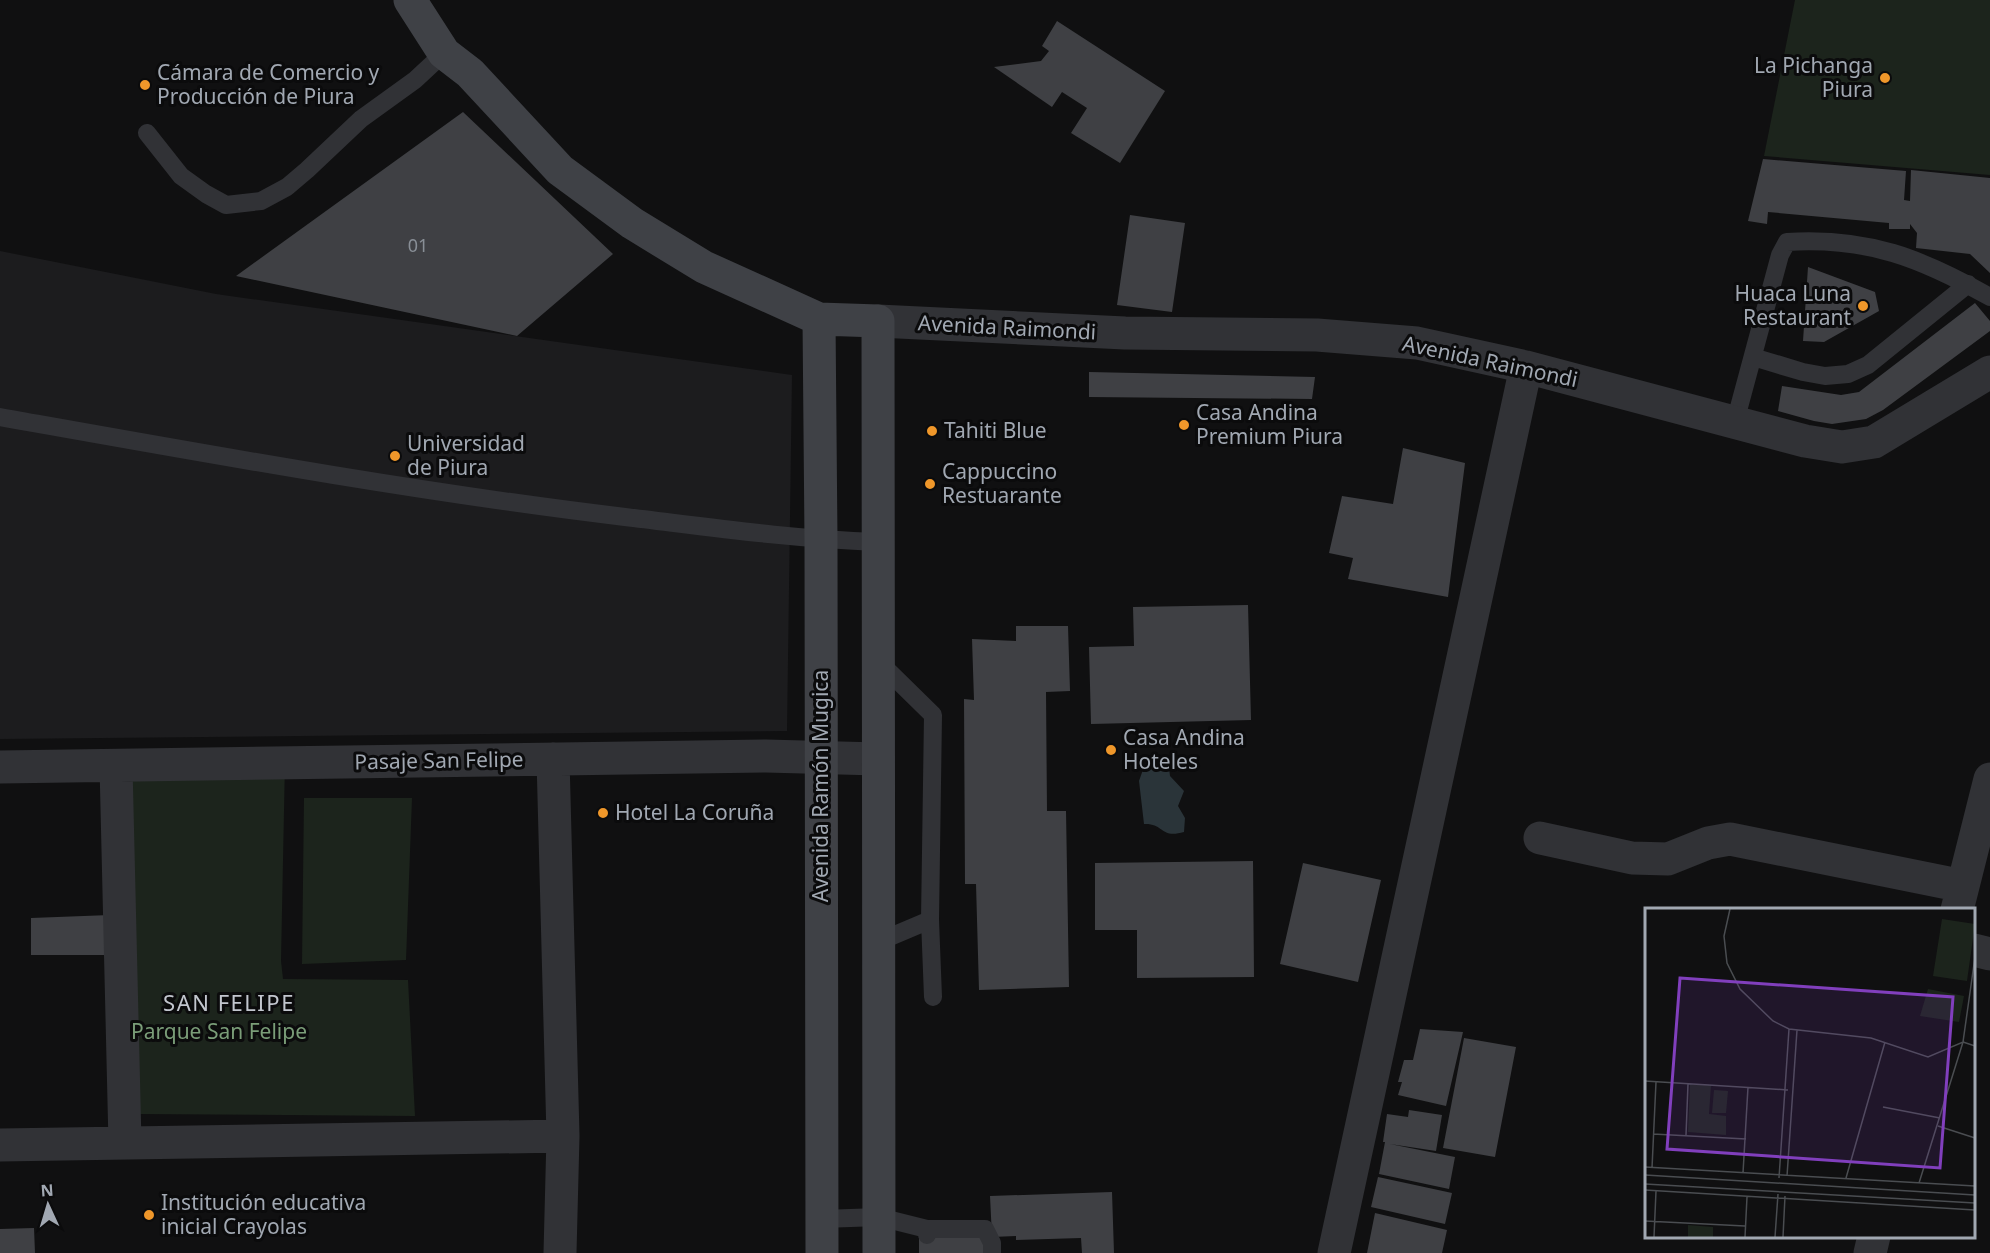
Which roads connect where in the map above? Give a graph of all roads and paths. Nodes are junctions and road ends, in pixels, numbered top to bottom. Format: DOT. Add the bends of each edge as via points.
graph roads {
  1 [pos="410,0"];
  2 [pos="444,53"];
  3 [pos="147,133"];
  4 [pos="1968,284"];
  5 [pos="1990,297"];
  6 [pos="819,319"];
  7 [pos="878,321"];
  8 [pos="1753,357"];
  9 [pos="1526,367"];
  10 [pos="1990,372"];
  11 [pos="0,417"];
  12 [pos="1735,422"];
  13 [pos="821,540"];
  14 [pos="877,542"];
  15 [pos="877,660"];
  16 [pos="553,759"];
  17 [pos="821,759"];
  18 [pos="878,759"];
  19 [pos="116,766"];
  20 [pos="0,767"];
  21 [pos="1990,779"];
  22 [pos="1540,837"];
  23 [pos="1960,898"];
  24 [pos="930,920"];
  25 [pos="878,942"];
  26 [pos="1975,950"];
  27 [pos="1990,954"];
  28 [pos="933,997"];
  29 [pos="563,1136"];
  30 [pos="125,1143"];
  31 [pos="0,1145"];
  32 [pos="879,1217"];
  33 [pos="822,1219"];
  34 [pos="1874,1238"];
  35 [pos="560,1253"];
  36 [pos="822,1253"];
  37 [pos="879,1253"];
  38 [pos="992,1253"];
  39 [pos="1334,1253"];
  40 [pos="1870,1253"];
  1 -- 2 [label="street"];
  2 -- 3 [label="lane" via="415,80 361,119 294,181 261,201 226,205 206,194 181,176"];
  2 -- 6 [label="street" via="470,73 560,170 632,223 704,267"];
  4 -- 5 [label="lane"];
  4 -- 8 [label="lane" via="1868,365 1848,374 1803,372"];
  4 -- 8 [label="lane" via="1874,247 1815,240 1787,242 1780,255"];
  6 -- 7 [label="street, Avenida Raimondi"];
  6 -- 13 [label="street, Avenida Ramón Mugica"];
  7 -- 9 [label="street, Avenida Raimondi" via="1125,333 1339,337 1417,343"];
  7 -- 14 [label="street"];
  8 -- 12 [label="lane"];
  9 -- 12 [label="street, Avenida Raimondi"];
  9 -- 39 [label="street"];
  10 -- 12 [label="street, Avenida Raimondi" via="1874,442 1842,447"];
  11 -- 13 [label="lane" via="532,506"];
  13 -- 14 [label="lane"];
  13 -- 17 [label="street, Avenida Ramón Mugica"];
  14 -- 15 [label="street"];
  15 -- 18 [label="street"];
  15 -- 24 [label="lane" via="933,715"];
  16 -- 17 [label="street, Pasaje San Felipe"];
  16 -- 19 [label="street, Pasaje San Felipe"];
  16 -- 29 [label="street"];
  17 -- 18 [label="street, Pasaje San Felipe"];
  17 -- 33 [label="street, Avenida Ramón Mugica"];
  18 -- 25 [label="street"];
  19 -- 20 [label="street, Pasaje San Felipe"];
  19 -- 30 [label="street"];
  21 -- 23 [label="street"];
  22 -- 23 [label="street" via="1632,858 1668,859 1730,839"];
  24 -- 25 [label="lane"];
  24 -- 28 [label="lane"];
  25 -- 32 [label="street"];
  26 -- 27 [label="street"];
  29 -- 30 [label="street"];
  29 -- 35 [label="street"];
  30 -- 31 [label="street"];
  32 -- 33 [label="lane"];
  32 -- 37 [label="street"];
  32 -- 38 [label="lane" via="927,1232 985,1229"];
  33 -- 36 [label="street, Avenida Ramón Mugica"];
  34 -- 40 [label="street"];
}
